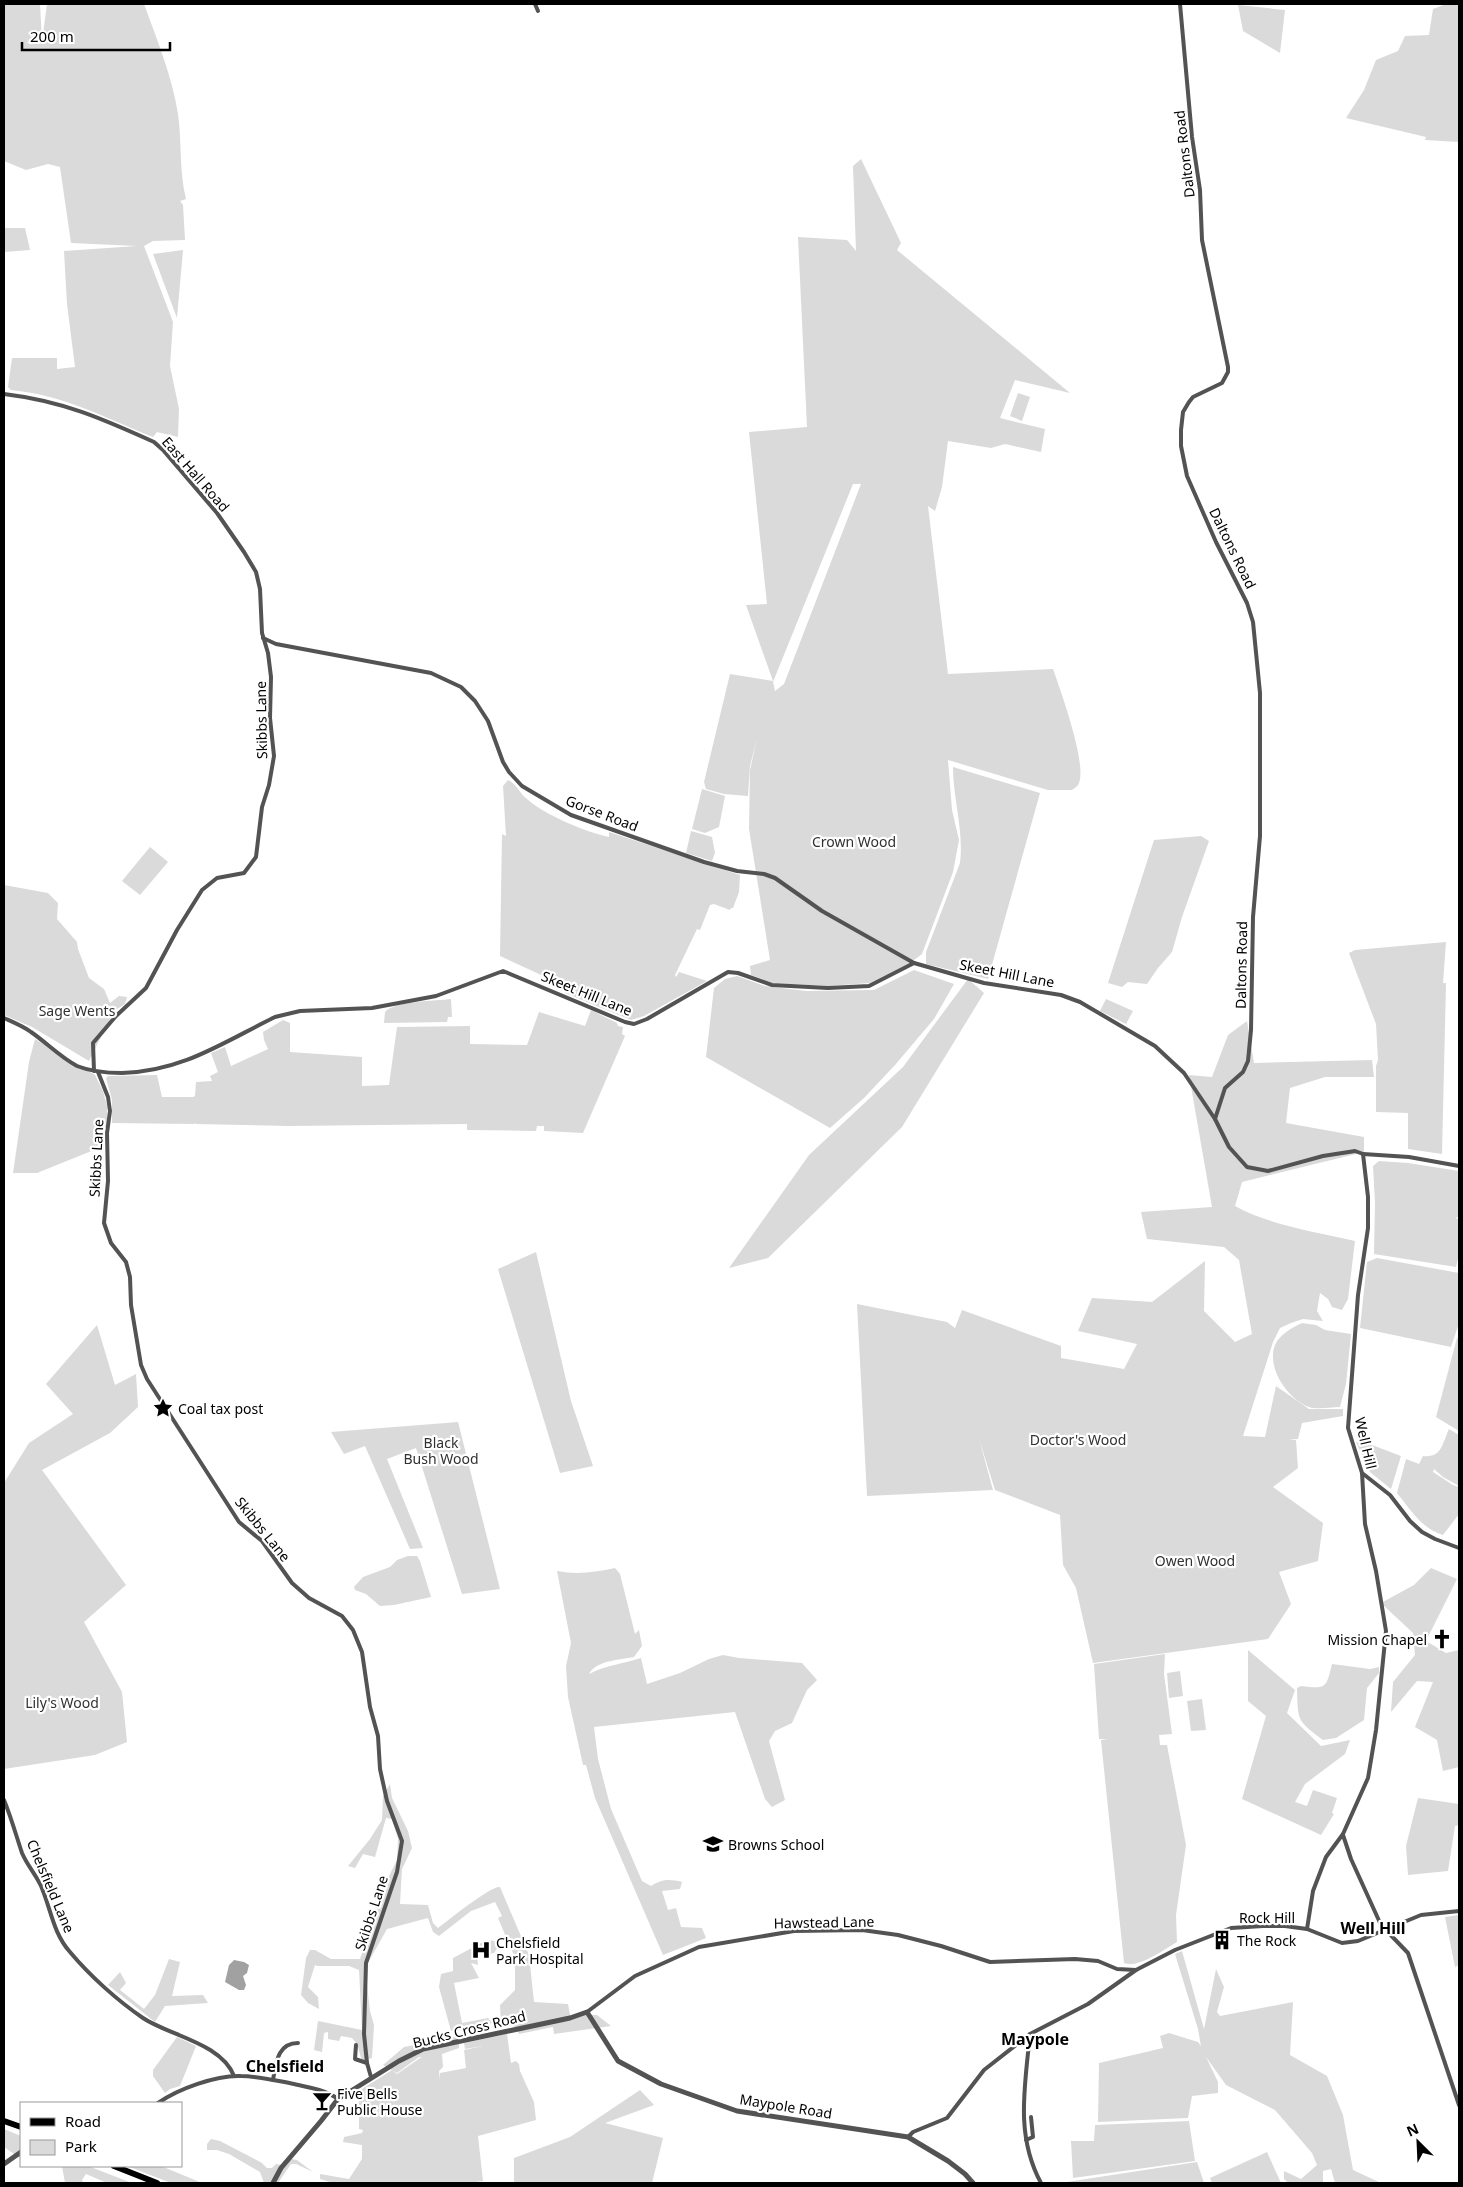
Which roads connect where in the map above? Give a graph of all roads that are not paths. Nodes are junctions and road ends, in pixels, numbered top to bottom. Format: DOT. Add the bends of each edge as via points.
graph roads {
  1 [pos="535,4"];
  2 [pos="1180,4"];
  3 [pos="538,11"];
  4 [pos="4,394"];
  5 [pos="263,638"];
  6 [pos="273,643"];
  7 [pos="268,653"];
  8 [pos="914,963"];
  9 [pos="4,1018"];
  10 [pos="96,1072"];
  11 [pos="1215,1119"];
  12 [pos="1364,1154"];
  13 [pos="1459,1166"];
  14 [pos="1362,1474"];
  15 [pos="1459,1548"];
  16 [pos="4,1800"];
  17 [pos="1343,1834"];
  18 [pos="1459,1911"];
  19 [pos="1307,1929"];
  20 [pos="1385,1931"];
  21 [pos="1136,1970"];
  22 [pos="587,2012"];
  23 [pos="1030,2034"];
  24 [pos="298,2043"];
  25 [pos="356,2045"];
  26 [pos="367,2063"];
  27 [pos="234,2076"];
  28 [pos="372,2077"];
  29 [pos="273,2080"];
  30 [pos="338,2099"];
  31 [pos="160,2102"];
  32 [pos="1459,2105"];
  33 [pos="1031,2117"];
  34 [pos="4,2121"];
  35 [pos="20,2127"];
  36 [pos="908,2137"];
  37 [pos="1026,2140"];
  38 [pos="20,2153"];
  39 [pos="4,2164"];
  40 [pos="117,2167"];
  41 [pos="157,2183"];
  42 [pos="273,2183"];
  43 [pos="973,2183"];
  44 [pos="1041,2183"];
  1 -- 3 [label="street"];
  2 -- 11 [label="street, Daltons Road" via="1200,190 1202,240 1228,367 1222,384 1193,397 1183,412 1181,446 1187,476 1247,603 1253,622 1260,693 1260,836 1253,917 1251,1030 1246,1066 1225,1088"];
  4 -- 5 [label="street, East Hall Road" via="78,409 154,442 164,450 216,513 256,572"];
  5 -- 6 [label="street, Gorse Road"];
  5 -- 7 [label="street, Skibbs Lane"];
  6 -- 7 [label="street"];
  6 -- 8 [label="street, Gorse Road" via="431,673 450,680 475,701 488,721 509,772 522,786 546,802 593,823 704,862 775,878 822,911"];
  7 -- 10 [label="street, Skibbs Lane" via="274,756 262,807 256,857 244,873 218,878 202,890 146,988 116,1016 93,1044"];
  8 -- 10 [label="street, Skeet Hill Lane" via="869,986 828,988 772,985 728,972 634,1024 503,971 436,996 367,1008 290,1013 275,1017 201,1055 153,1071"];
  8 -- 11 [label="street, Skeet Hill Lane" via="984,983 1061,995 1080,1002 1155,1046 1174,1062"];
  9 -- 10 [label="street, Skeet Hill Lane" via="31,1032 75,1065"];
  10 -- 26 [label="street, Skibbs Lane" via="108,1097 110,1111 104,1223 111,1243 126,1262 141,1365 147,1379 240,1522 262,1541 292,1583 309,1598 342,1616 353,1630 362,1652 378,1736 380,1769 387,1801 402,1841 397,1872 366,1963 364,2034"];
  11 -- 12 [label="street" via="1229,1147 1247,1167 1268,1171 1323,1156 1355,1151"];
  12 -- 13 [label="street" via="1408,1157"];
  12 -- 14 [label="street, Well Hill" via="1368,1228 1358,1295 1348,1413 1348,1428"];
  14 -- 15 [label="street" via="1390,1495 1422,1532"];
  14 -- 17 [label="street, Well Hill" via="1365,1524 1386,1631 1368,1778"];
  16 -- 27 [label="street, Chelsfield Lane" via="23,1855 41,1886 58,1938 108,1991 145,2019 208,2049 231,2069"];
  17 -- 19 [label="street, Well Hill" via="1326,1857 1312,1891"];
  17 -- 20 [label="street" via="1351,1859"];
  18 -- 20 [label="street, Rock Hill" via="1421,1915"];
  19 -- 20 [label="street, Rock Hill" via="1342,1943"];
  19 -- 21 [label="street, Rock Hill" via="1285,1926 1231,1928 1175,1950"];
  20 -- 32 [label="street" via="1408,1953"];
  21 -- 22 [label="street, Hawstead Lane" via="1075,1959 990,1962 898,1934 862,1930 794,1931 700,1947 635,1976"];
  21 -- 23 [label="street, Rock Hill" via="1088,2004"];
  22 -- 28 [label="street, Bucks Cross Road" via="423,2049"];
  22 -- 36 [label="street, Maypole Road" via="618,2061 661,2084 737,2111"];
  23 -- 36 [label="street, Rock Hill" via="984,2070 947,2118"];
  23 -- 37 [label="street" via="1023,2115"];
  24 -- 29 [label="street" via="288,2044 280,2051"];
  25 -- 26 [label="street" via="355,2059"];
  26 -- 28 [label="street, Skibbs Lane"];
  27 -- 29 [label="street"];
  27 -- 31 [label="street" via="181,2089"];
  28 -- 30 [label="street, Bucks Cross Road"];
  29 -- 30 [label="street" via="314,2089"];
  30 -- 42 [label="street" via="281,2168"];
  33 -- 37 [label="street" via="1033,2137"];
  34 -- 35 [label="main road"];
  36 -- 43 [label="street, Maypole Road" via="948,2161"];
  37 -- 44 [label="street" via="1031,2162"];
  38 -- 39 [label="street"];
  40 -- 41 [label="main road"];
}
